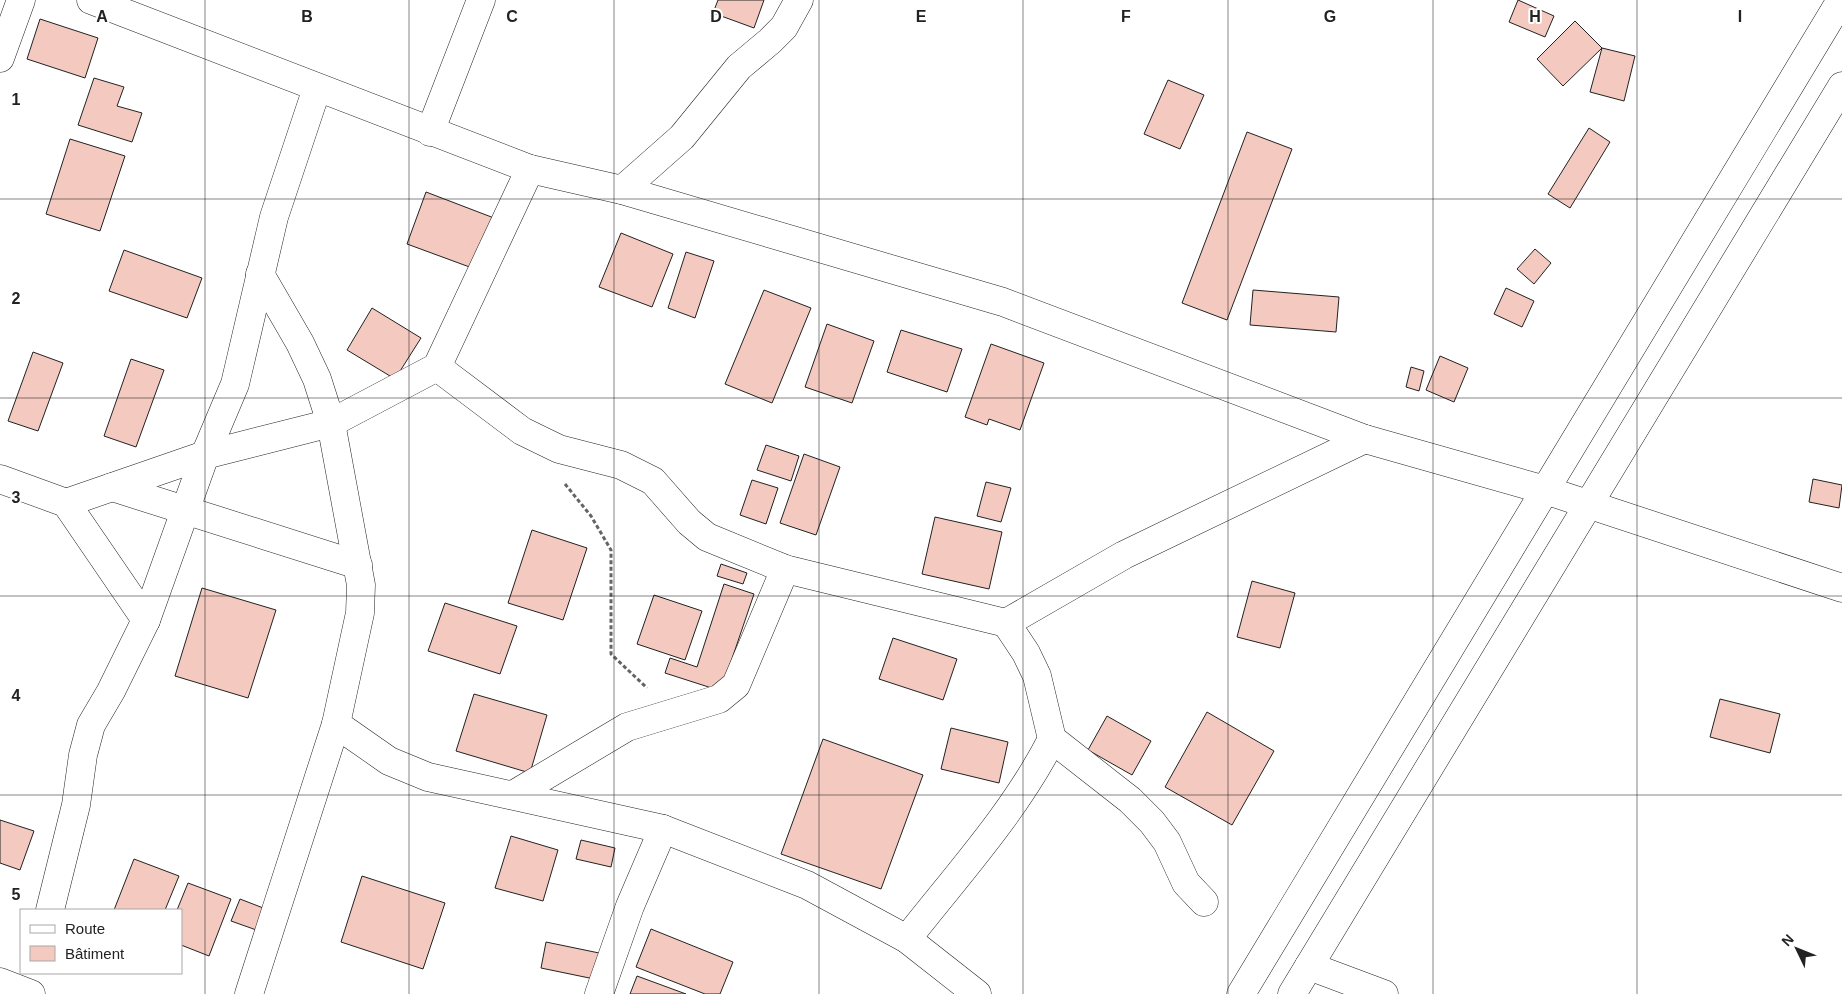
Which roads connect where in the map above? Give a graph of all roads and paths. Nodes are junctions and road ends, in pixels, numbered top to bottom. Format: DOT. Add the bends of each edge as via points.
graph roads {
  1 [pos="21,0"];
  2 [pos="90,0"];
  3 [pos="481,0"];
  4 [pos="799,0"];
  5 [pos="1841,0"];
  6 [pos="0,58"];
  7 [pos="1842,86"];
  8 [pos="316,88"];
  9 [pos="430,132"];
  10 [pos="530,169"];
  11 [pos="622,190"];
  12 [pos="260,274"];
  13 [pos="437,367"];
  14 [pos="331,423"];
  15 [pos="1365,439"];
  16 [pos="205,455"];
  17 [pos="559,477"];
  18 [pos="0,479"];
  19 [pos="112,487"];
  20 [pos="1545,490"];
  21 [pos="66,503"];
  22 [pos="1589,504"];
  23 [pos="187,511"];
  24 [pos="358,565"];
  25 [pos="785,569"];
  26 [pos="1842,588"];
  27 [pos="146,620"];
  28 [pos="1006,623"];
  29 [pos="649,690"];
  30 [pos="336,724"];
  31 [pos="1052,739"];
  32 [pos="513,794"];
  33 [pos="663,829"];
  34 [pos="1204,902"];
  35 [pos="50,909"];
  36 [pos="907,939"];
  37 [pos="1309,966"];
  38 [pos="36,974"];
  39 [pos="0,982"];
  40 [pos="31,994"];
  41 [pos="249,994"];
  42 [pos="599,994"];
  43 [pos="977,994"];
  44 [pos="1241,994"];
  45 [pos="1292,994"];
  46 [pos="1384,994"];
  1 -- 6 [label="street"];
  2 -- 8 [label="street"];
  3 -- 9 [label="street"];
  4 -- 11 [label="street" via="784,27 739,67 682,137"];
  5 -- 20 [label="street"];
  7 -- 22 [label="street"];
  8 -- 9 [label="street"];
  8 -- 12 [label="street" via="274,217"];
  9 -- 10 [label="street"];
  10 -- 11 [label="street"];
  10 -- 13 [label="street"];
  11 -- 15 [label="street" via="1002,302"];
  12 -- 14 [label="street" via="317,379"];
  12 -- 16 [label="street" via="235,384"];
  13 -- 14 [label="street"];
  13 -- 25 [label="street" via="522,431 559,449 621,465 653,481 688,522 707,537"];
  14 -- 16 [label="street"];
  14 -- 24 [label="street"];
  15 -- 20 [label="street"];
  15 -- 28 [label="street" via="1124,555"];
  16 -- 19 [label="street"];
  16 -- 23 [label="street"];
  17 -- 29 [label="path" via="591,516 610,550 611,654"];
  18 -- 21 [label="street"];
  19 -- 21 [label="street"];
  19 -- 23 [label="street"];
  20 -- 22 [label="street"];
  20 -- 44 [label="street"];
  21 -- 27 [label="street"];
  22 -- 26 [label="street"];
  22 -- 37 [label="street"];
  23 -- 24 [label="street"];
  23 -- 27 [label="street"];
  24 -- 30 [label="street" via="360,613"];
  25 -- 28 [label="street"];
  25 -- 32 [label="street" via="736,685 719,699 627,727"];
  27 -- 35 [label="street" via="91,725 76,805"];
  28 -- 31 [label="street" via="1037,676"];
  30 -- 32 [label="street" via="389,761 428,777"];
  30 -- 41 [label="street"];
  31 -- 34 [label="street" via="1130,800 1152,822 1167,842 1186,884"];
  31 -- 36 [label="street" via="1035,773 1012,805"];
  32 -- 33 [label="street"];
  33 -- 36 [label="street" via="807,885"];
  33 -- 42 [label="street" via="630,906"];
  36 -- 43 [label="street"];
  37 -- 45 [label="street"];
  37 -- 46 [label="street"];
  38 -- 40 [label="street"];
  39 -- 40 [label="street"];
}
